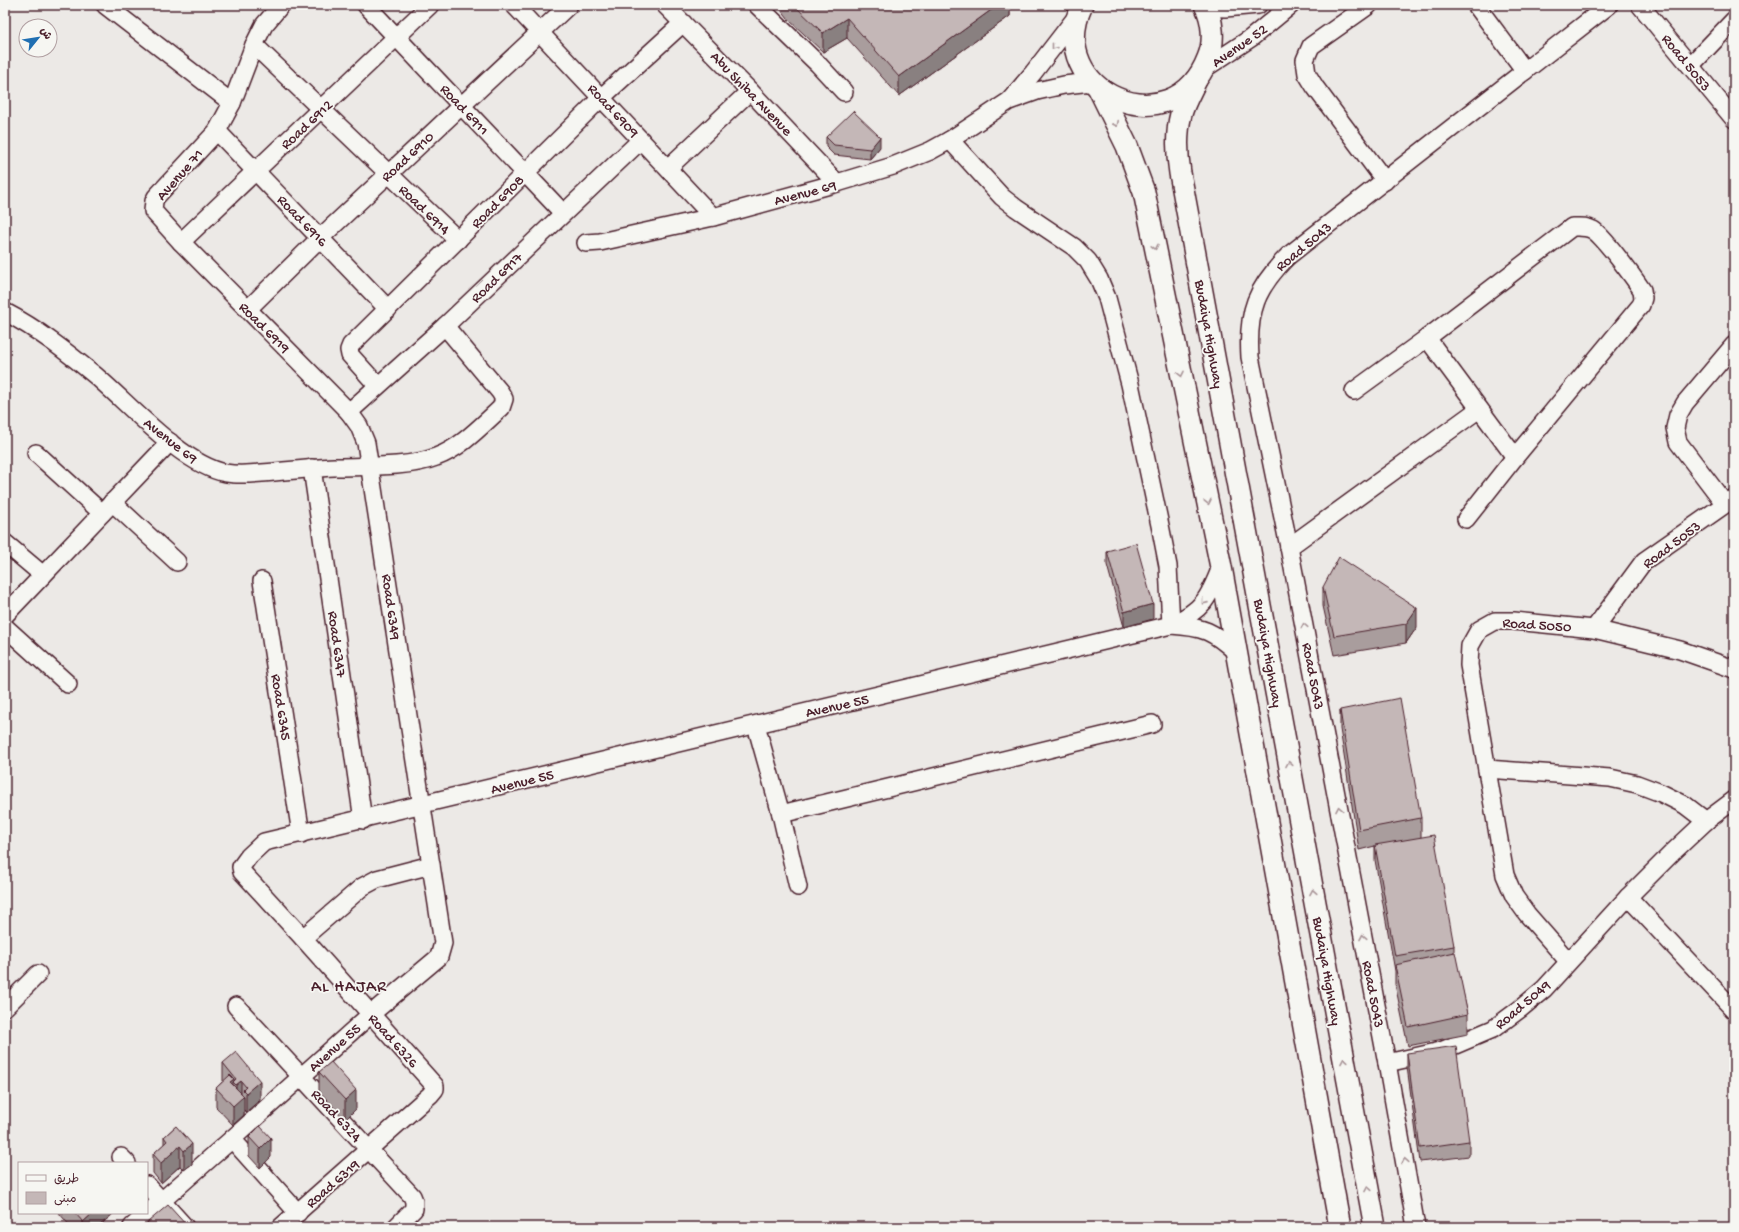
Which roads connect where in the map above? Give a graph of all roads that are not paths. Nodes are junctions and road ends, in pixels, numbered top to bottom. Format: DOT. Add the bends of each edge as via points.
graph roads {
  1 [pos="105,5"];
  2 [pos="281,5"];
  3 [pos="366,5"];
  4 [pos="430,5"];
  5 [pos="514,5"];
  6 [pos="569,5"];
  7 [pos="665,5"];
  8 [pos="757,5"];
  9 [pos="1258,5"];
  10 [pos="1291,5"];
  11 [pos="1369,5"];
  12 [pos="1476,5"];
  13 [pos="1609,5"];
  14 [pos="1640,5"];
  15 [pos="1206,6"];
  16 [pos="1080,10"];
  17 [pos="1734,20"];
  18 [pos="683,22"];
  19 [pos="540,31"];
  20 [pos="397,37"];
  21 [pos="254,45"];
  22 [pos="1691,65"];
  23 [pos="1525,71"];
  24 [pos="1200,74"];
  25 [pos="1096,85"];
  26 [pos="750,91"];
  27 [pos="844,92"];
  28 [pos="602,97"];
  29 [pos="1009,101"];
  30 [pos="232,103"];
  31 [pos="462,106"];
  32 [pos="322,110"];
  33 [pos="1734,119"];
  34 [pos="217,131"];
  35 [pos="641,140"];
  36 [pos="950,140"];
  37 [pos="668,168"];
  38 [pos="256,171"];
  39 [pos="526,173"];
  40 [pos="388,174"];
  41 [pos="1385,181"];
  42 [pos="837,183"];
  43 [pos="563,213"];
  44 [pos="713,217"];
  45 [pos="320,238"];
  46 [pos="458,240"];
  47 [pos="181,242"];
  48 [pos="586,243"];
  49 [pos="388,308"];
  50 [pos="248,309"];
  51 [pos="5,312"];
  52 [pos="445,326"];
  53 [pos="1427,338"];
  54 [pos="1734,345"];
  55 [pos="377,385"];
  56 [pos="1354,391"];
  57 [pos="1479,408"];
  58 [pos="349,412"];
  59 [pos="170,442"];
  60 [pos="36,453"];
  61 [pos="1515,457"];
  62 [pos="371,466"];
  63 [pos="312,468"];
  64 [pos="1730,501"];
  65 [pos="107,508"];
  66 [pos="1466,519"];
  67 [pos="5,543"];
  68 [pos="1289,546"];
  69 [pos="177,562"];
  70 [pos="1221,567"];
  71 [pos="43,575"];
  72 [pos="262,580"];
  73 [pos="5,615"];
  74 [pos="1171,625"];
  75 [pos="5,627"];
  76 [pos="1594,629"];
  77 [pos="1237,653"];
  78 [pos="1734,669"];
  79 [pos="68,684"];
  80 [pos="1152,724"];
  81 [pos="756,725"];
  82 [pos="1487,769"];
  83 [pos="1734,800"];
  84 [pos="421,806"];
  85 [pos="781,814"];
  86 [pos="363,820"];
  87 [pos="1706,821"];
  88 [pos="301,834"];
  89 [pos="431,865"];
  90 [pos="798,887"];
  91 [pos="1628,897"];
  92 [pos="303,938"];
  93 [pos="1568,961"];
  94 [pos="38,974"];
  95 [pos="236,1006"];
  96 [pos="5,1007"];
  97 [pos="1734,1010"];
  98 [pos="371,1014"];
  99 [pos="1387,1063"];
  100 [pos="302,1076"];
  101 [pos="435,1089"];
  102 [pos="232,1139"];
  103 [pos="369,1150"];
  104 [pos="148,1186"];
  105 [pos="161,1201"];
  106 [pos="148,1213"];
  107 [pos="298,1213"];
  108 [pos="146,1214"];
  109 [pos="132,1227"];
  110 [pos="185,1227"];
  111 [pos="281,1227"];
  112 [pos="396,1227"];
  113 [pos="1340,1227"];
  114 [pos="1375,1227"];
  115 [pos="1416,1227"];
  1 -- 30 [label="street"];
  2 -- 21 [label="street, Avenue 71" via="264,25"];
  3 -- 20 [label="street, Road 6911"];
  4 -- 20 [label="street, Road 6912"];
  5 -- 19 [label="street, Road 6909"];
  6 -- 19 [label="street, Road 6910"];
  7 -- 18 [label="street, Abu Shiba Avenue"];
  8 -- 27 [label="street"];
  9 -- 15 [label="street, Avenue 52" via="1225,8"];
  10 -- 24 [label="street, Avenue 52" via="1251,38"];
  11 -- 41 [label="street" via="1311,46 1305,60 1307,74 1315,87"];
  12 -- 23 [label="street"];
  13 -- 23 [label="street, Road 5043"];
  14 -- 22 [label="street, Road 5053"];
  15 -- 24 [label="main road, Budaiya Highway" via="1212,38 1210,54"];
  16 -- 25 [label="main road" via="1074,39 1080,62"];
  16 -- 29 [label="street, Avenue 69, one-way"];
  17 -- 22 [label="street"];
  18 -- 26 [label="street, Abu Shiba Avenue"];
  18 -- 28 [label="street, Road 6908"];
  19 -- 28 [label="street, Road 6909"];
  19 -- 31 [label="street, Road 6910"];
  20 -- 31 [label="street, Road 6911"];
  20 -- 32 [label="street, Road 6912"];
  21 -- 30 [label="street, Avenue 71"];
  21 -- 32 [label="street, Road 6914"];
  22 -- 33 [label="street, Road 5053"];
  23 -- 41 [label="street, Road 5043"];
  24 -- 25 [label="main road" via="1180,94 1160,103 1139,105 1118,100"];
  114 -- 24 [label="main road, Budaiya Highway, one-way" via="1180,173 1178,127 1181,113"];
  25 -- 29 [label="street, Avenue 69" via="1064,85"];
  25 -- 70 [label="main road, one-way" via="1127,146 1144,192"];
  26 -- 37 [label="street"];
  26 -- 42 [label="street, Abu Shiba Avenue"];
  28 -- 35 [label="street, Road 6909"];
  28 -- 39 [label="street, Road 6908"];
  29 -- 36 [label="street, Avenue 69"];
  30 -- 34 [label="street, Avenue 71"];
  31 -- 39 [label="street, Road 6911"];
  31 -- 40 [label="street, Road 6910"];
  32 -- 38 [label="street, Road 6912"];
  32 -- 40 [label="street, Road 6914"];
  34 -- 38 [label="street, Road 6916"];
  34 -- 47 [label="street, Avenue 71" via="154,201 153,211"];
  35 -- 37 [label="street, Road 6909"];
  35 -- 43 [label="street, Road 6917"];
  36 -- 42 [label="street, Avenue 69" via="893,166"];
  36 -- 74 [label="street" via="1002,197 1074,247 1088,261 1100,279 1130,384 1161,530 1168,566"];
  37 -- 44 [label="street, Road 6909"];
  38 -- 45 [label="street, Road 6916"];
  38 -- 47 [label="street, Road 6912"];
  39 -- 43 [label="street, Road 6911"];
  39 -- 46 [label="street, Road 6908"];
  40 -- 45 [label="street, Road 6910"];
  40 -- 46 [label="street, Road 6914"];
  41 -- 68 [label="street, Road 5043" via="1288,256 1272,272 1260,290 1252,312 1249,334 1250,357"];
  42 -- 44 [label="street, Avenue 69"];
  43 -- 52 [label="street, Road 6917"];
  44 -- 48 [label="street, Avenue 69"];
  45 -- 49 [label="street, Road 6916"];
  45 -- 50 [label="street, Road 6910"];
  46 -- 49 [label="street, Road 6908"];
  47 -- 50 [label="street, Road 6919"];
  49 -- 55 [label="street, Road 6908" via="349,350"];
  50 -- 58 [label="street, Road 6919"];
  51 -- 59 [label="street, Avenue 69" via="68,354"];
  52 -- 55 [label="street, Road 6917"];
  52 -- 62 [label="street, Avenue 69" via="503,396 502,408 457,445 436,457 404,464"];
  53 -- 56 [label="street"];
  53 -- 57 [label="street"];
  53 -- 61 [label="street" via="1572,227 1583,226 1594,230 1642,290 1641,305"];
  54 -- 64 [label="street, Road 5053" via="1685,403 1678,415 1675,428 1678,442"];
  55 -- 58 [label="street, Road 6917"];
  57 -- 61 [label="street"];
  57 -- 68 [label="street"];
  58 -- 62 [label="street, Road 6349" via="359,426 366,443"];
  59 -- 63 [label="street, Avenue 69" via="193,459 224,472 241,475"];
  59 -- 65 [label="street"];
  60 -- 65 [label="street"];
  61 -- 66 [label="street"];
  62 -- 63 [label="street, Avenue 69"];
  62 -- 84 [label="street, Road 6349"];
  63 -- 86 [label="street, Road 6347"];
  64 -- 76 [label="street, Road 5053" via="1644,561"];
  65 -- 69 [label="street"];
  65 -- 71 [label="street"];
  67 -- 71 [label="street"];
  99 -- 68 [label="street, Road 5043, one-way"];
  70 -- 74 [label="street, Avenue 55, one-way" via="1214,586 1203,604 1187,618"];
  70 -- 77 [label="main road"];
  71 -- 73 [label="street"];
  72 -- 88 [label="street, Road 6345"];
  74 -- 77 [label="street, Avenue 55" via="1204,629"];
  74 -- 81 [label="street, Avenue 55"];
  75 -- 79 [label="street"];
  76 -- 78 [label="street, Road 5050" via="1680,650"];
  76 -- 82 [label="street, Road 5050" via="1514,621 1495,622 1479,630 1470,646 1469,665"];
  77 -- 113 [label="main road"];
  80 -- 85 [label="street"];
  81 -- 84 [label="street, Avenue 55"];
  81 -- 85 [label="street"];
  82 -- 87 [label="street" via="1610,778 1636,784 1685,805"];
  82 -- 93 [label="street, Road 5050" via="1504,875 1514,896 1527,914"];
  83 -- 87 [label="street, Road 5049"];
  84 -- 86 [label="street"];
  84 -- 89 [label="street, Avenue 55"];
  85 -- 90 [label="street"];
  86 -- 88 [label="street"];
  87 -- 91 [label="street, Road 5049"];
  88 -- 92 [label="street, Road 6326" via="264,842 249,856 241,870"];
  89 -- 92 [label="street" via="377,879 362,887"];
  89 -- 98 [label="street, Avenue 55" via="442,950 439,957"];
  91 -- 93 [label="street, Road 5049"];
  91 -- 97 [label="street"];
  92 -- 98 [label="street, Road 6326"];
  93 -- 99 [label="street, Road 5049" via="1544,989 1493,1029 1441,1051"];
  94 -- 96 [label="street"];
  95 -- 100 [label="street, Road 6324"];
  98 -- 100 [label="street, Avenue 55"];
  98 -- 101 [label="street, Road 6326" via="433,1082"];
  115 -- 99 [label="street, Road 5043, one-way"];
  100 -- 102 [label="street, Avenue 55"];
  100 -- 103 [label="street, Road 6324"];
  101 -- 103 [label="street, Road 6319"];
  102 -- 105 [label="street, Avenue 55"];
  102 -- 107 [label="street"];
  103 -- 107 [label="street, Road 6319"];
  103 -- 112 [label="street, Road 6324" via="414,1201 412,1212"];
  104 -- 105 [label="street"];
  105 -- 106 [label="street, Avenue 55"];
  105 -- 110 [label="street"];
  107 -- 111 [label="street, Road 6319"];
  108 -- 109 [label="street, Avenue 55"];
}
